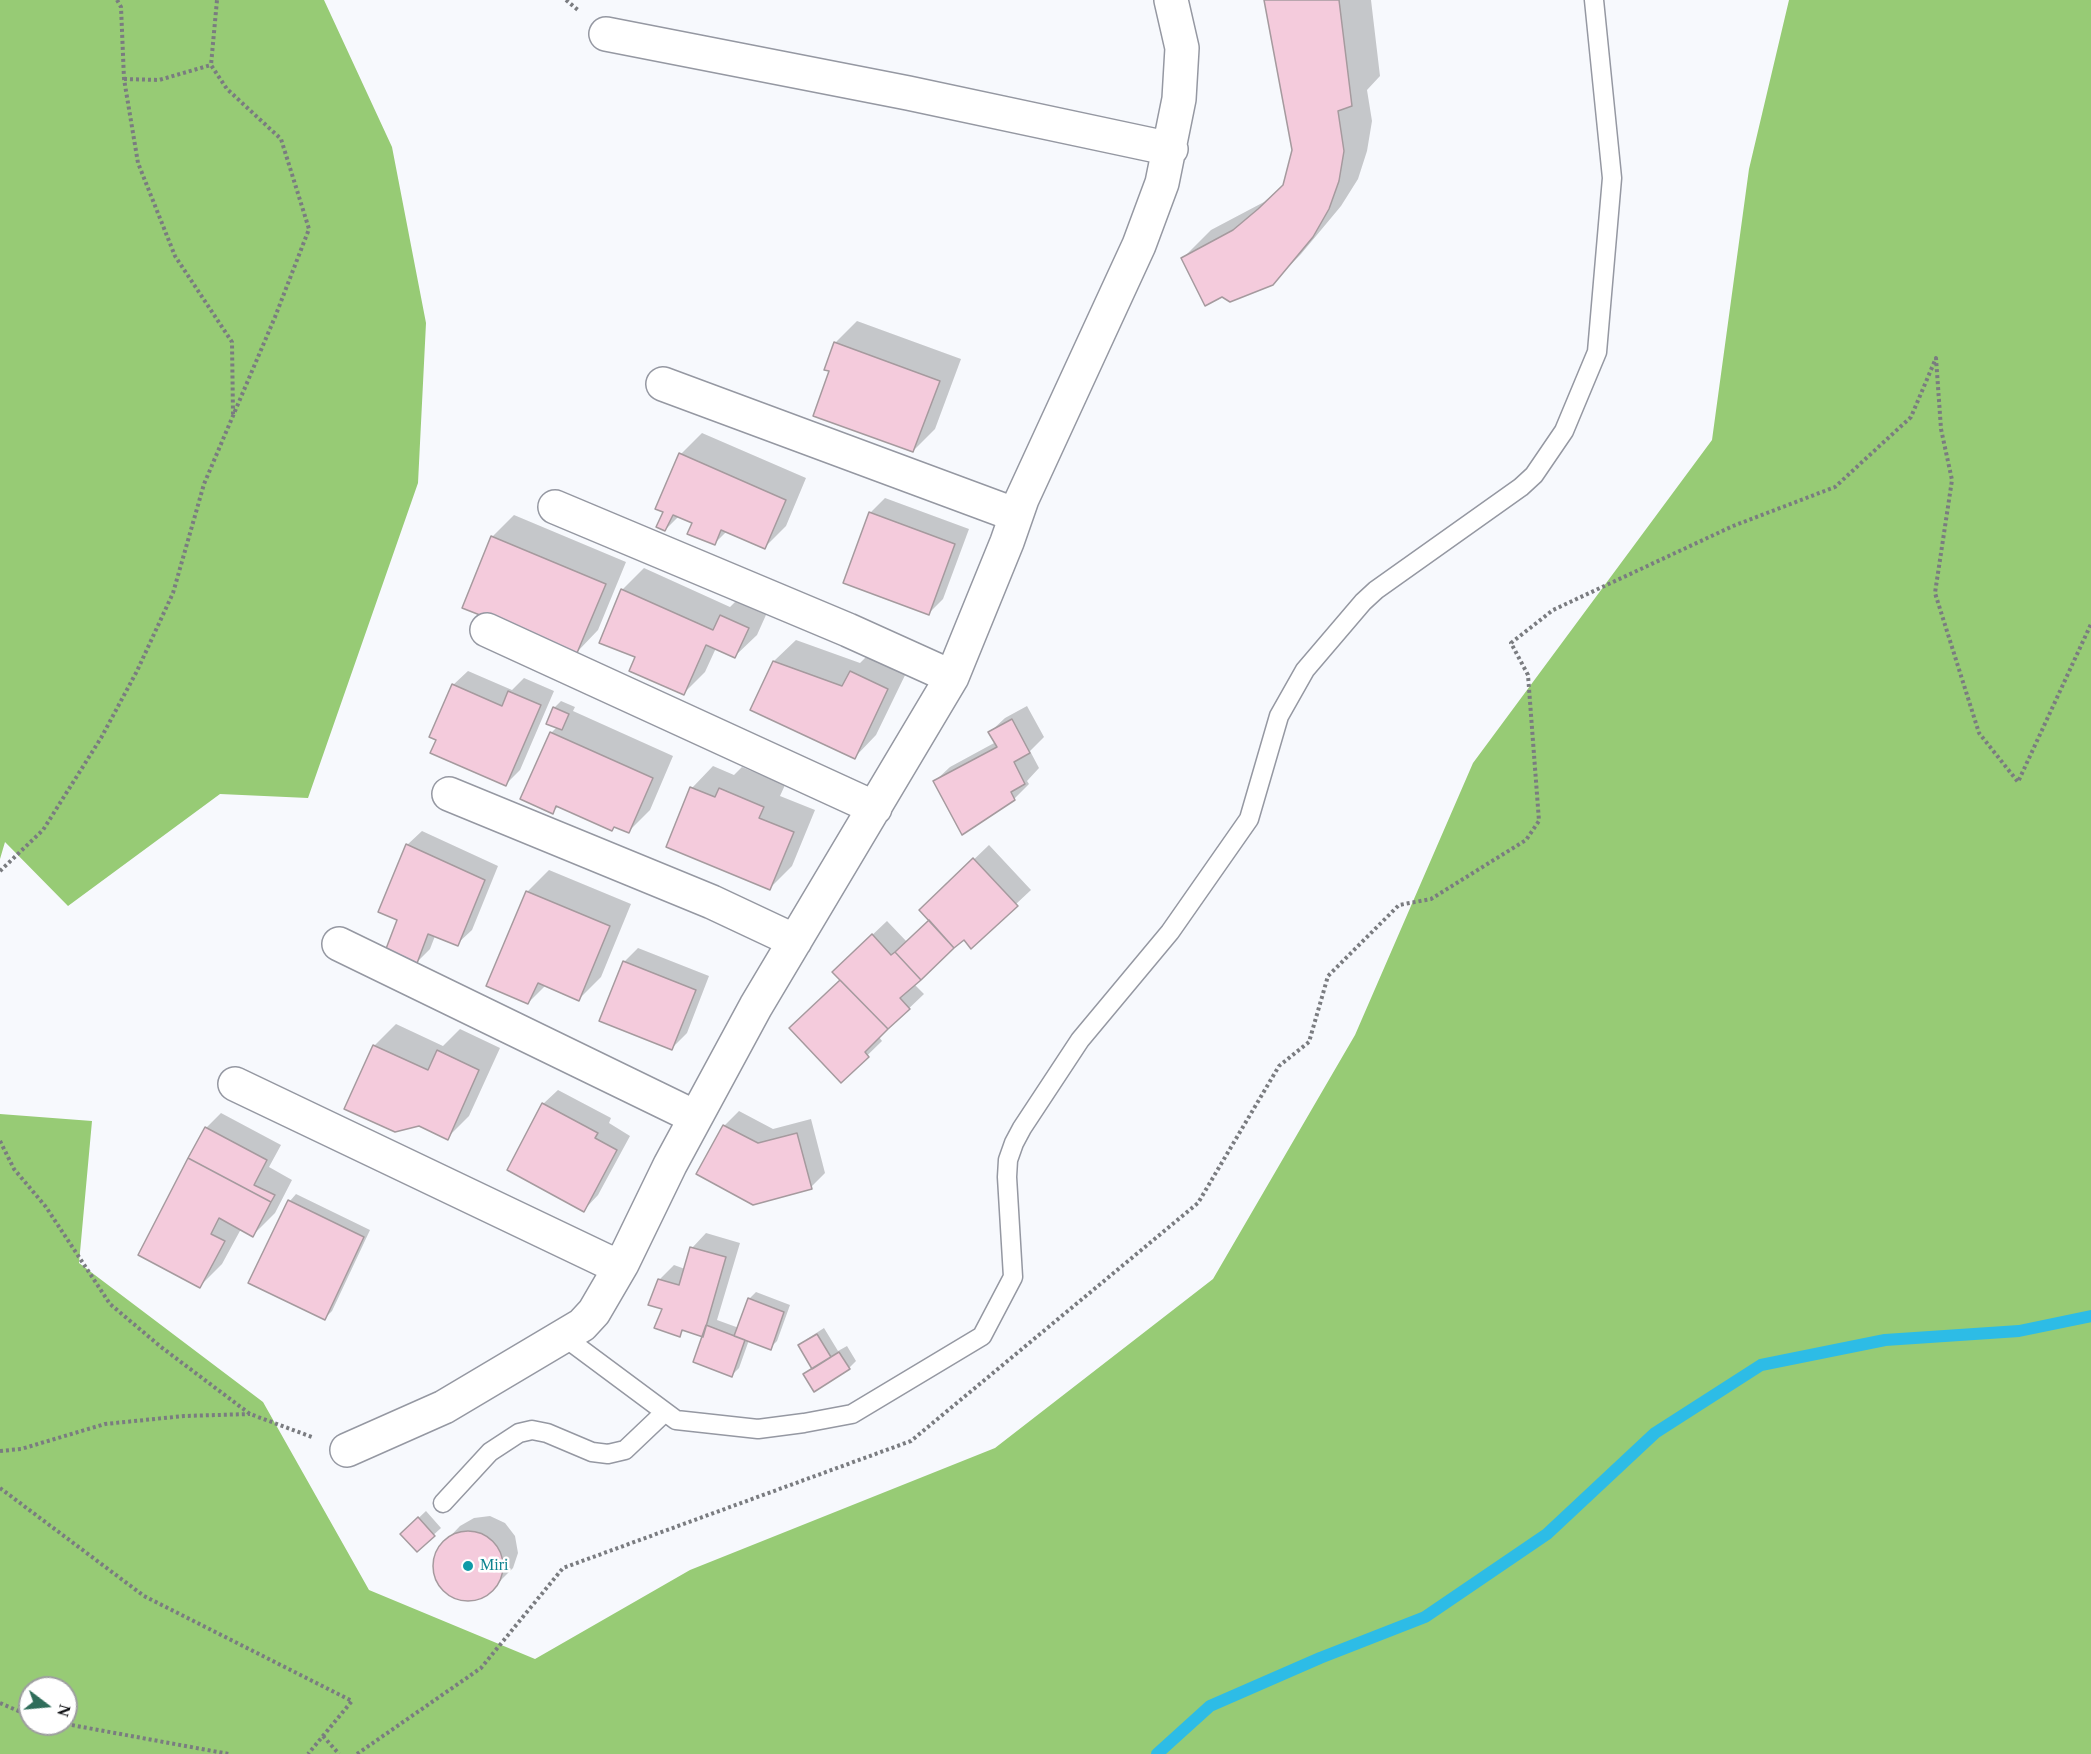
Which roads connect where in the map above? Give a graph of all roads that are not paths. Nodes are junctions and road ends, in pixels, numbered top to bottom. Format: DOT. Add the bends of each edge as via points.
graph roads {
  1 [pos="1171,0"];
  2 [pos="1594,0"];
  3 [pos="606,34"];
  4 [pos="1171,149"];
  5 [pos="663,384"];
  6 [pos="555,507"];
  7 [pos="1016,514"];
  8 [pos="488,630"];
  9 [pos="952,677"];
  10 [pos="449,794"];
  11 [pos="875,808"];
  12 [pos="795,940"];
  13 [pos="339,944"];
  14 [pos="235,1084"];
  15 [pos="695,1117"];
  16 [pos="622,1264"];
  17 [pos="563,1336"];
  18 [pos="665,1412"];
  19 [pos="347,1450"];
  20 [pos="443,1503"];
  1 -- 4 [label="street" via="1182,48"];
  2 -- 18 [label="lane" via="1612,178 1597,352 1564,431 1528,481 1376,590 1305,670 1279,716 1249,819 1170,932 1080,1040 1014,1143 1008,1160 1013,1277 982,1336 852,1414 758,1429 676,1420"];
  3 -- 4 [label="street"];
  4 -- 7 [label="street" via="1139,245"];
  5 -- 7 [label="street"];
  6 -- 9 [label="street"];
  7 -- 9 [label="street"];
  8 -- 11 [label="street"];
  9 -- 11 [label="street"];
  10 -- 12 [label="street"];
  11 -- 12 [label="street"];
  12 -- 15 [label="street"];
  13 -- 15 [label="street"];
  14 -- 16 [label="street" via="606,1261"];
  15 -- 16 [label="street"];
  16 -- 17 [label="street" via="594,1312"];
  17 -- 18 [label="lane"];
  17 -- 19 [label="street" via="444,1407"];
  18 -- 20 [label="lane" via="625,1450 608,1454 592,1452 547,1433 519,1433 490,1452"];
}
